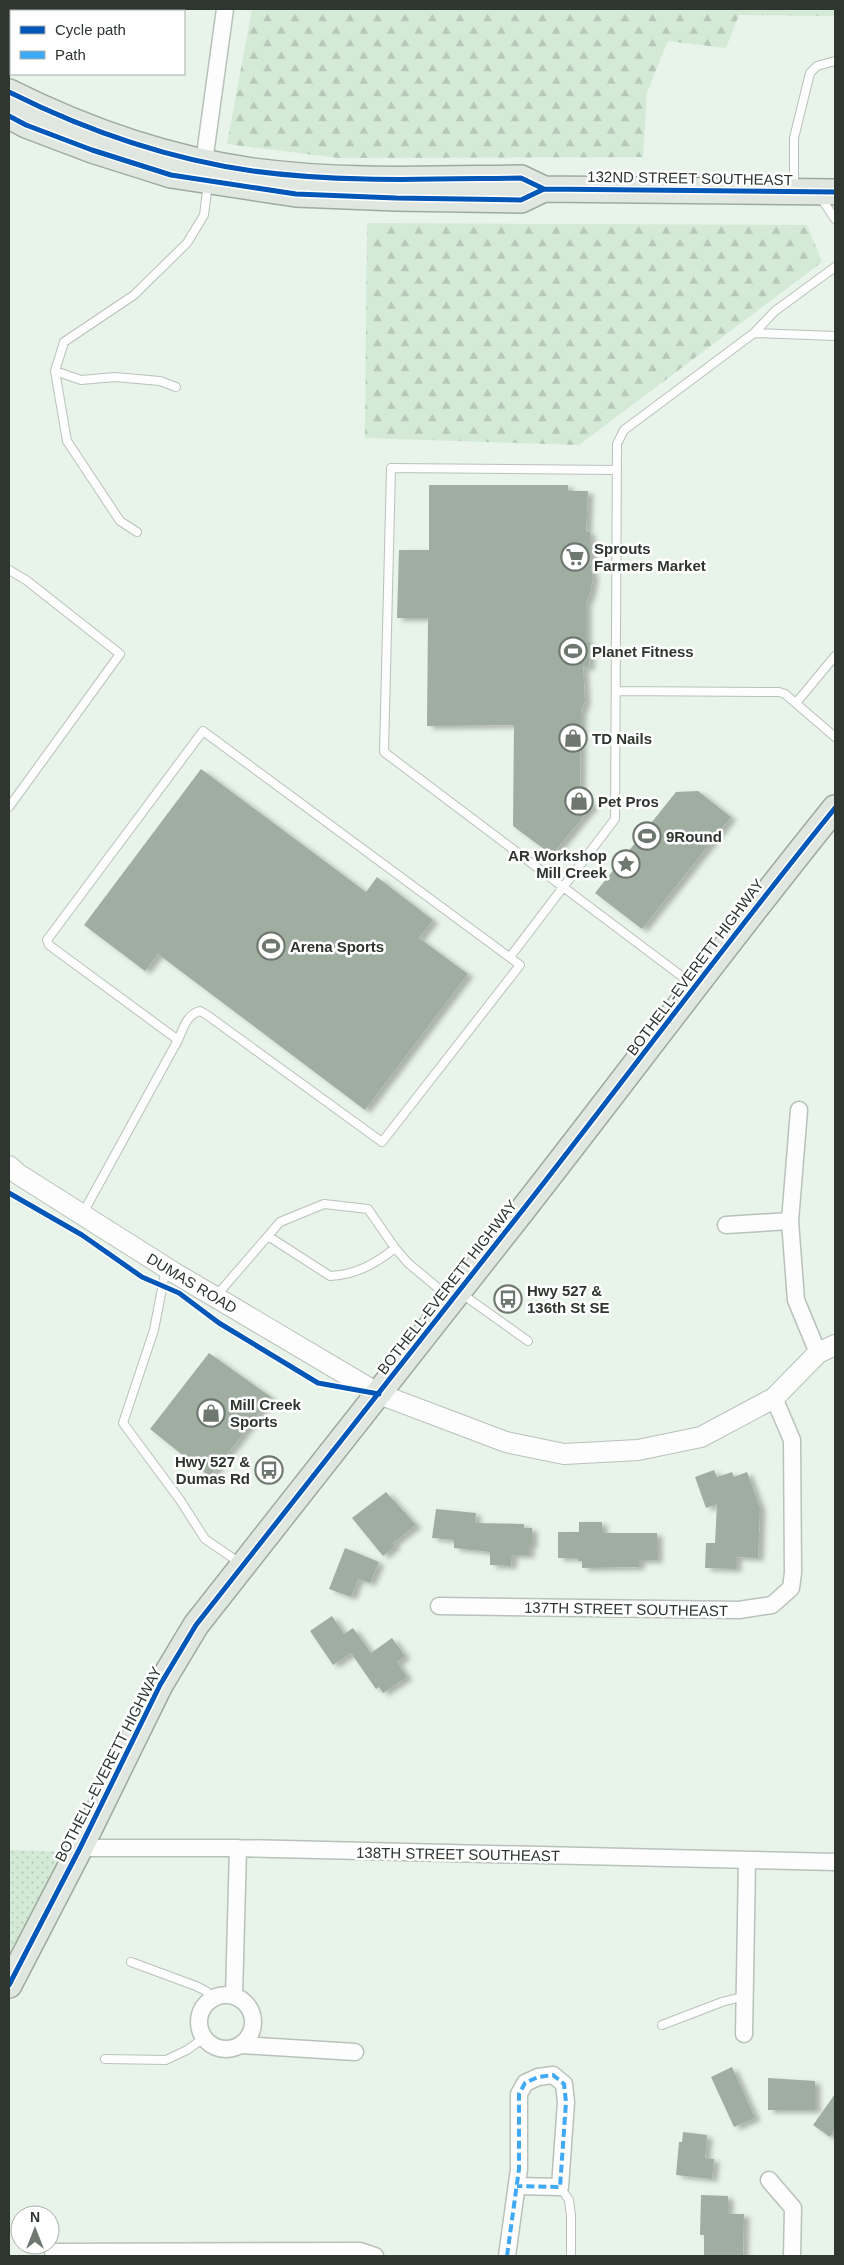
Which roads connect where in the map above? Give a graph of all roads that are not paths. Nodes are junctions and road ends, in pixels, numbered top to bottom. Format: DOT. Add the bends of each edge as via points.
graph roads {
  1 [pos="225,9"];
  2 [pos="835,60"];
  3 [pos="9,92"];
  4 [pos="9,116"];
  5 [pos="202,171"];
  6 [pos="815,192"];
  7 [pos="835,219"];
  8 [pos="835,267"];
  9 [pos="754,333"];
  10 [pos="835,336"];
  11 [pos="54,372"];
  12 [pos="176,387"];
  13 [pos="617,470"];
  14 [pos="137,532"];
  15 [pos="9,570"];
  16 [pos="835,656"];
  17 [pos="616,691"];
  18 [pos="796,703"];
  19 [pos="835,737"];
  20 [pos="9,807"];
  21 [pos="835,808"];
  22 [pos="564,886"];
  23 [pos="510,957"];
  24 [pos="696,987"];
  25 [pos="178,1040"];
  26 [pos="799,1110"];
  27 [pos="9,1166"];
  28 [pos="82,1214"];
  29 [pos="790,1221"];
  30 [pos="726,1225"];
  31 [pos="268,1236"];
  32 [pos="394,1248"];
  33 [pos="166,1267"];
  34 [pos="455,1296"];
  35 [pos="215,1297"];
  36 [pos="528,1341"];
  37 [pos="826,1349"];
  38 [pos="379,1394"];
  39 [pos="774,1398"];
  40 [pos="243,1566"];
  41 [pos="439,1606"];
  42 [pos="80,1848"];
  43 [pos="238,1848"];
  44 [pos="747,1861"];
  45 [pos="835,1862"];
  46 [pos="131,1962"];
  47 [pos="9,1984"];
  48 [pos="234,1996"];
  49 [pos="745,1996"];
  50 [pos="212,1999"];
  51 [pos="662,2025"];
  52 [pos="744,2034"];
  53 [pos="204,2038"];
  54 [pos="242,2045"];
  55 [pos="355,2052"];
  56 [pos="105,2059"];
  57 [pos="770,2180"];
  58 [pos="517,2186"];
  59 [pos="560,2187"];
  60 [pos="60,2252"];
  61 [pos="374,2256"];
  62 [pos="507,2256"];
  63 [pos="571,2256"];
  64 [pos="792,2256"];
  1 -- 5 [label="street"];
  2 -- 6 [label="lane" via="817,66 810,73 794,138"];
  3 -- 5 [label="main road, 132ND STREET SOUTHEAST" via="92,129"];
  4 -- 5 [label="main road, 132ND STREET SOUTHEAST" via="92,150 171,175"];
  5 -- 6 [label="main road, 132ND STREET SOUTHEAST" via="296,194 396,198 522,200 544,188"];
  5 -- 11 [label="lane" via="207,191 204,215 187,243 134,295 64,342"];
  6 -- 7 [label="lane"];
  8 -- 9 [label="lane" via="775,311"];
  9 -- 10 [label="lane"];
  9 -- 13 [label="lane" via="624,430 617,444"];
  11 -- 12 [label="lane" via="81,380 115,377 160,381"];
  11 -- 14 [label="lane" via="67,441 120,521"];
  13 -- 17 [label="lane"];
  13 -- 22 [label="lane" via="392,468 384,752"];
  15 -- 20 [label="lane" via="120,654"];
  16 -- 18 [label="lane"];
  17 -- 18 [label="lane" via="779,692"];
  17 -- 22 [label="lane" via="615,819"];
  18 -- 19 [label="lane"];
  21 -- 24 [label="main road, BOTHELL-EVERETT HIGHWAY"];
  22 -- 23 [label="lane"];
  22 -- 24 [label="lane"];
  23 -- 25 [label="lane" via="520,965 382,1142 200,1011 188,1019"];
  23 -- 25 [label="lane" via="203,731 47,940 49,945"];
  24 -- 34 [label="main road, BOTHELL-EVERETT HIGHWAY"];
  25 -- 28 [label="lane"];
  26 -- 29 [label="street"];
  27 -- 28 [label="street, DUMAS ROAD"];
  28 -- 33 [label="street, DUMAS ROAD"];
  29 -- 30 [label="street"];
  29 -- 37 [label="street" via="796,1300"];
  31 -- 32 [label="lane" via="330,1276 360,1270 382,1259"];
  31 -- 32 [label="lane" via="280,1222 324,1204 368,1209"];
  31 -- 35 [label="lane"];
  32 -- 34 [label="lane" via="408,1263"];
  33 -- 35 [label="street, DUMAS ROAD"];
  33 -- 40 [label="lane" via="154,1330 122,1423 205,1538"];
  34 -- 36 [label="lane"];
  34 -- 38 [label="main road, BOTHELL-EVERETT HIGHWAY"];
  35 -- 38 [label="street, DUMAS ROAD"];
  37 -- 39 [label="street, DUMAS ROAD"];
  38 -- 39 [label="street, DUMAS ROAD" via="506,1442 564,1454 638,1450 701,1436"];
  38 -- 40 [label="main road, BOTHELL-EVERETT HIGHWAY"];
  39 -- 41 [label="street, 137TH STREET SOUTHEAST" via="792,1440 794,1573 792,1588 772,1605 739,1610"];
  40 -- 42 [label="main road, BOTHELL-EVERETT HIGHWAY" via="196,1625 160,1685"];
  42 -- 43 [label="street, 138TH STREET SOUTHEAST"];
  42 -- 47 [label="main road, BOTHELL-EVERETT HIGHWAY"];
  43 -- 44 [label="street, 138TH STREET SOUTHEAST"];
  43 -- 48 [label="street"];
  44 -- 45 [label="street, 138TH STREET SOUTHEAST"];
  44 -- 49 [label="street"];
  46 -- 50 [label="lane" via="196,1986"];
  48 -- 50 [label="street"];
  48 -- 54 [label="street" via="242,2000 252,2014 253,2031"];
  49 -- 51 [label="lane"];
  49 -- 52 [label="street"];
  50 -- 53 [label="street" via="202,2009 199,2018"];
  53 -- 54 [label="street" via="216,2048 225,2050"];
  53 -- 56 [label="lane" via="166,2060"];
  54 -- 55 [label="street"];
  57 -- 64 [label="street" via="793,2208"];
  58 -- 59 [label="street"];
  58 -- 59 [label="street" via="519,2094 525,2083 553,2075 564,2084 566,2102"];
  58 -- 62 [label="street"];
  59 -- 63 [label="lane" via="569,2200"];
  60 -- 61 [label="street" via="360,2251"];
}
